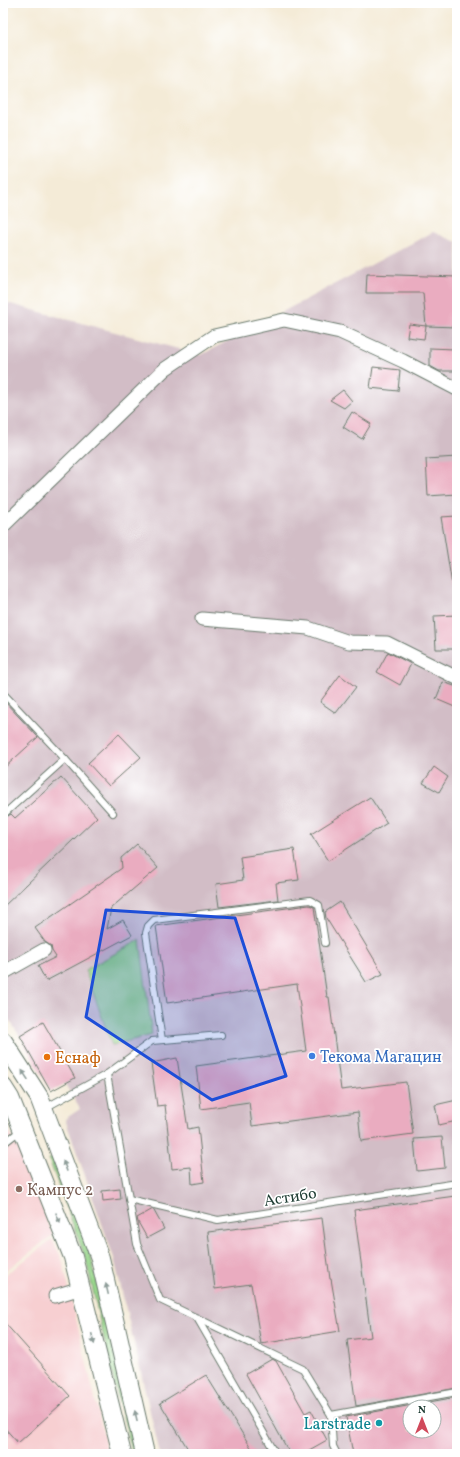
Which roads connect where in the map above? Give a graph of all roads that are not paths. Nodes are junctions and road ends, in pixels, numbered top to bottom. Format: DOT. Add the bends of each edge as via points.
graph roads {
  1 [pos="457,389"];
  2 [pos="3,526"];
  3 [pos="202,619"];
  4 [pos="457,678"];
  5 [pos="3,693"];
  6 [pos="65,759"];
  7 [pos="113,813"];
  8 [pos="3,815"];
  9 [pos="325,943"];
  10 [pos="44,950"];
  11 [pos="3,973"];
  12 [pos="220,1035"];
  13 [pos="162,1040"];
  14 [pos="3,1041"];
  15 [pos="107,1074"];
  16 [pos="3,1087"];
  17 [pos="43,1109"];
  18 [pos="20,1125"];
  19 [pos="3,1144"];
  20 [pos="457,1183"];
  21 [pos="129,1199"];
  22 [pos="81,1288"];
  23 [pos="56,1296"];
  24 [pos="197,1318"];
  25 [pos="457,1392"];
  26 [pos="331,1415"];
  27 [pos="122,1454"];
  28 [pos="145,1454"];
  29 [pos="276,1454"];
  30 [pos="337,1454"];
  1 -- 2 [label="street" via="340,332 284,320 214,336 165,369"];
  3 -- 4 [label="street" via="308,628 349,642 387,643"];
  5 -- 6 [label="lane"];
  6 -- 7 [label="lane"];
  6 -- 8 [label="lane"];
  9 -- 13 [label="lane" via="319,905 310,900 154,920 146,933"];
  10 -- 11 [label="street"];
  12 -- 13 [label="lane"];
  13 -- 15 [label="lane" via="152,1041"];
  17 -- 14 [label="main road, one-way" via="39,1097"];
  15 -- 17 [label="lane"];
  15 -- 21 [label="lane"];
  16 -- 18 [label="main road"];
  17 -- 18 [label="main road"];
  28 -- 17 [label="main road, one-way" via="100,1258"];
  18 -- 19 [label="lane"];
  18 -- 22 [label="main road, one-way" via="74,1257"];
  20 -- 21 [label="lane, Астибо" via="218,1220"];
  21 -- 24 [label="lane" via="137,1244 160,1300"];
  22 -- 23 [label="street"];
  22 -- 27 [label="main road, one-way"];
  24 -- 26 [label="lane" via="303,1369"];
  24 -- 29 [label="lane"];
  25 -- 26 [label="lane"];
  26 -- 30 [label="lane" via="333,1446"];
}
